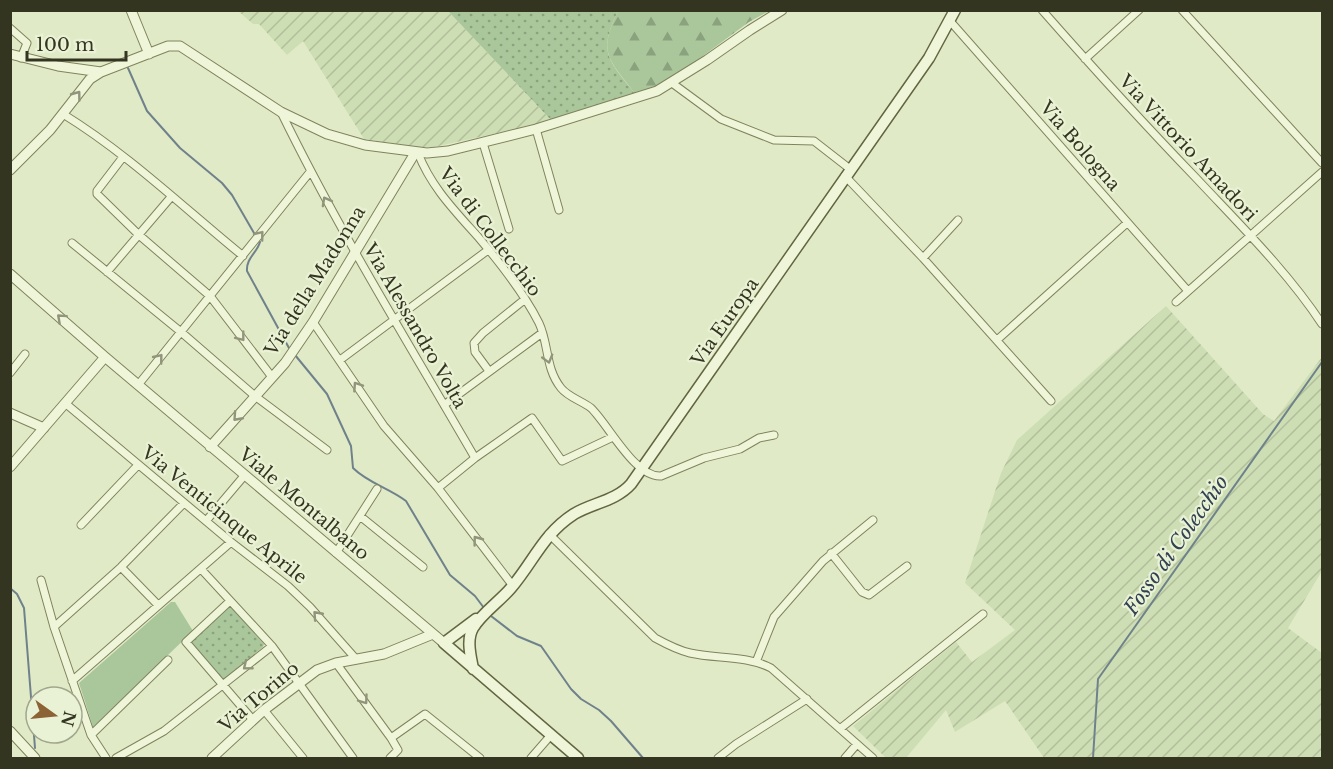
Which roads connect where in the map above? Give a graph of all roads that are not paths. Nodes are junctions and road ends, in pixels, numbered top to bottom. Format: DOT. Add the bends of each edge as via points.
graph roads {
  1 [pos="131,10"];
  2 [pos="782,10"];
  3 [pos="1042,10"];
  4 [pos="1139,10"];
  5 [pos="1182,10"];
  6 [pos="953,16"];
  7 [pos="10,28"];
  8 [pos="10,54"];
  9 [pos="149,54"];
  10 [pos="21,57"];
  11 [pos="1085,59"];
  12 [pos="101,72"];
  13 [pos="672,83"];
  14 [pos="281,112"];
  15 [pos="63,114"];
  16 [pos="536,129"];
  17 [pos="483,143"];
  18 [pos="416,153"];
  19 [pos="123,157"];
  20 [pos="1323,163"];
  21 [pos="12,165"];
  22 [pos="310,172"];
  23 [pos="1323,172"];
  24 [pos="847,173"];
  25 [pos="171,196"];
  26 [pos="559,210"];
  27 [pos="958,220"];
  28 [pos="1127,223"];
  29 [pos="509,229"];
  30 [pos="139,235"];
  31 [pos="1250,235"];
  32 [pos="72,243"];
  33 [pos="488,250"];
  34 [pos="355,253"];
  35 [pos="243,256"];
  36 [pos="923,258"];
  37 [pos="107,272"];
  38 [pos="10,273"];
  39 [pos="1188,291"];
  40 [pos="210,296"];
  41 [pos="525,300"];
  42 [pos="1176,302"];
  43 [pos="1311,306"];
  44 [pos="1323,314"];
  45 [pos="393,320"];
  46 [pos="313,322"];
  47 [pos="1323,324"];
  48 [pos="181,332"];
  49 [pos="542,333"];
  50 [pos="997,340"];
  51 [pos="26,354"];
  52 [pos="105,357"];
  53 [pos="340,360"];
  54 [pos="489,371"];
  55 [pos="10,373"];
  56 [pos="272,377"];
  57 [pos="138,385"];
  58 [pos="255,396"];
  59 [pos="1051,401"];
  60 [pos="65,403"];
  61 [pos="444,405"];
  62 [pos="10,413"];
  63 [pos="44,428"];
  64 [pos="774,435"];
  65 [pos="613,437"];
  66 [pos="210,447"];
  67 [pos="327,450"];
  68 [pos="475,458"];
  69 [pos="138,465"];
  70 [pos="10,467"];
  71 [pos="643,468"];
  72 [pos="244,476"];
  73 [pos="438,488"];
  74 [pos="377,489"];
  75 [pos="184,503"];
  76 [pos="360,516"];
  77 [pos="873,520"];
  78 [pos="206,521"];
  79 [pos="81,525"];
  80 [pos="549,534"];
  81 [pos="231,542"];
  82 [pos="336,553"];
  83 [pos="831,553"];
  84 [pos="907,566"];
  85 [pos="121,567"];
  86 [pos="423,567"];
  87 [pos="201,569"];
  88 [pos="41,580"];
  89 [pos="513,586"];
  90 [pos="230,601"];
  91 [pos="158,605"];
  92 [pos="983,614"];
  93 [pos="484,615"];
  94 [pos="54,627"];
  95 [pos="472,630"];
  96 [pos="433,634"];
  97 [pos="444,644"];
  98 [pos="272,646"];
  99 [pos="356,659"];
  100 [pos="168,660"];
  101 [pos="756,662"];
  102 [pos="336,663"];
  103 [pos="473,669"];
  104 [pos="72,681"];
  105 [pos="299,682"];
  106 [pos="223,685"];
  107 [pos="807,699"];
  108 [pos="264,710"];
  109 [pos="254,720"];
  110 [pos="841,728"];
  111 [pos="10,731"];
  112 [pos="91,735"];
  113 [pos="551,735"];
  114 [pos="391,738"];
  115 [pos="857,744"];
  116 [pos="36,759"];
  117 [pos="106,759"];
  118 [pos="116,759"];
  119 [pos="212,759"];
  120 [pos="303,759"];
  121 [pos="353,759"];
  122 [pos="390,759"];
  123 [pos="480,759"];
  124 [pos="531,759"];
  125 [pos="578,759"];
  126 [pos="718,759"];
  127 [pos="845,759"];
  128 [pos="873,759"];
  1 -- 9 [label="street"];
  2 -- 13 [label="street"];
  3 -- 11 [label="street, Via Vittorio Amadori"];
  4 -- 11 [label="street"];
  5 -- 20 [label="street"];
  6 -- 24 [label="main road, Via Europa" via="929,58"];
  6 -- 28 [label="street, Via Bologna"];
  7 -- 10 [label="street" via="27,43"];
  8 -- 10 [label="street"];
  9 -- 12 [label="street"];
  9 -- 14 [label="street" via="180,46"];
  10 -- 12 [label="street"];
  11 -- 31 [label="street, Via Vittorio Amadori"];
  15 -- 12 [label="street, one-way" via="90,79"];
  13 -- 16 [label="street" via="638,98"];
  13 -- 24 [label="street" via="721,119 774,140 814,141"];
  14 -- 18 [label="street" via="342,140"];
  14 -- 22 [label="street, Via Alessandro Volta"];
  15 -- 19 [label="street"];
  15 -- 21 [label="street"];
  16 -- 17 [label="street"];
  16 -- 26 [label="street"];
  17 -- 18 [label="street"];
  17 -- 29 [label="street"];
  18 -- 33 [label="street, Via di Collecchio" via="434,186"];
  18 -- 34 [label="street, Via della Madonna"];
  19 -- 25 [label="street"];
  19 -- 30 [label="street" via="97,194"];
  34 -- 22 [label="street, Via Alessandro Volta, one-way"];
  35 -- 22 [label="street, one-way"];
  23 -- 31 [label="street"];
  24 -- 36 [label="street"];
  24 -- 71 [label="main road, Via Europa"];
  25 -- 30 [label="street"];
  25 -- 35 [label="street"];
  27 -- 36 [label="street"];
  28 -- 39 [label="street, Via Bologna"];
  28 -- 50 [label="street"];
  30 -- 37 [label="street"];
  30 -- 40 [label="street"];
  31 -- 39 [label="street"];
  31 -- 43 [label="street, Via Vittorio Amadori"];
  32 -- 37 [label="street"];
  33 -- 41 [label="street, Via di Collecchio"];
  33 -- 45 [label="street"];
  34 -- 45 [label="street, Via Alessandro Volta"];
  34 -- 46 [label="street, Via della Madonna"];
  35 -- 40 [label="street"];
  36 -- 50 [label="street"];
  37 -- 48 [label="street"];
  52 -- 38 [label="street, Viale Montalbano, one-way"];
  39 -- 42 [label="street"];
  40 -- 48 [label="street"];
  40 -- 56 [label="street, one-way"];
  41 -- 49 [label="street, Via di Collecchio"];
  41 -- 54 [label="street" via="474,343 475,352"];
  43 -- 44 [label="street, Via Vittorio Amadori"];
  43 -- 47 [label="street, Via Vittorio Amadori"];
  45 -- 53 [label="street"];
  45 -- 61 [label="street, Via Alessandro Volta"];
  46 -- 53 [label="street"];
  46 -- 56 [label="street, Via della Madonna"];
  57 -- 48 [label="street, one-way"];
  48 -- 58 [label="street"];
  49 -- 54 [label="street"];
  49 -- 65 [label="street, Via di Collecchio, one-way" via="552,374 562,390 588,406"];
  50 -- 59 [label="street"];
  51 -- 55 [label="street"];
  52 -- 57 [label="street, Viale Montalbano"];
  52 -- 60 [label="street"];
  73 -- 53 [label="street, one-way" via="384,426"];
  54 -- 61 [label="street"];
  56 -- 58 [label="street, Via della Madonna"];
  57 -- 66 [label="street, Viale Montalbano"];
  58 -- 66 [label="street, Via della Madonna, one-way"];
  58 -- 67 [label="street"];
  60 -- 63 [label="street"];
  60 -- 69 [label="street, Via Venticinque Aprile"];
  61 -- 68 [label="street, Via Alessandro Volta"];
  62 -- 63 [label="street"];
  63 -- 70 [label="street"];
  64 -- 71 [label="street" via="661,476"];
  65 -- 68 [label="street" via="562,461 532,418"];
  65 -- 71 [label="street, Via di Collecchio"];
  66 -- 72 [label="street, Viale Montalbano"];
  68 -- 73 [label="street"];
  69 -- 75 [label="street, Via Venticinque Aprile"];
  69 -- 79 [label="street"];
  71 -- 80 [label="main road, Via Europa" via="621,493 576,513"];
  72 -- 78 [label="street"];
  72 -- 82 [label="street, Viale Montalbano"];
  89 -- 73 [label="street, one-way"];
  74 -- 76 [label="street"];
  75 -- 78 [label="street, Via Venticinque Aprile"];
  75 -- 85 [label="street"];
  76 -- 82 [label="street"];
  76 -- 86 [label="street"];
  77 -- 83 [label="street"];
  78 -- 81 [label="street, Via Venticinque Aprile"];
  80 -- 89 [label="main road, Via Europa"];
  80 -- 101 [label="street" via="655,638 692,653"];
  81 -- 87 [label="street"];
  99 -- 81 [label="street, Via Venticinque Aprile, one-way" via="298,594"];
  82 -- 96 [label="street, Viale Montalbano"];
  83 -- 84 [label="street" via="869,596"];
  83 -- 101 [label="street" via="774,617"];
  85 -- 91 [label="street"];
  85 -- 94 [label="street"];
  87 -- 90 [label="street"];
  87 -- 91 [label="street"];
  88 -- 94 [label="street"];
  89 -- 93 [label="main road, Via Europa"];
  90 -- 98 [label="street"];
  90 -- 106 [label="street" via="186,642"];
  91 -- 104 [label="street"];
  92 -- 110 [label="street"];
  93 -- 95 [label="main road"];
  93 -- 97 [label="main road"];
  94 -- 104 [label="street"];
  95 -- 97 [label="main road"];
  95 -- 103 [label="main road"];
  96 -- 97 [label="street, Viale Montalbano"];
  96 -- 99 [label="street, Via Torino" via="384,654"];
  97 -- 103 [label="main road, Viale Montalbano"];
  98 -- 105 [label="street"];
  98 -- 106 [label="street, one-way"];
  99 -- 102 [label="street, Via Torino"];
  100 -- 112 [label="street"];
  101 -- 107 [label="street" via="775,670"];
  102 -- 105 [label="street, Via Torino"];
  102 -- 114 [label="street, one-way"];
  103 -- 113 [label="main road, Viale Montalbano"];
  104 -- 112 [label="street"];
  105 -- 108 [label="street, Via Torino"];
  105 -- 121 [label="street"];
  106 -- 109 [label="street"];
  106 -- 118 [label="street" via="164,731"];
  107 -- 110 [label="street"];
  107 -- 126 [label="street"];
  108 -- 109 [label="street, Via Torino"];
  108 -- 120 [label="street"];
  109 -- 119 [label="street, Via Torino"];
  110 -- 115 [label="street"];
  111 -- 116 [label="street"];
  112 -- 117 [label="street"];
  113 -- 124 [label="street"];
  113 -- 125 [label="main road, Viale Montalbano"];
  114 -- 122 [label="street" via="398,750"];
  114 -- 123 [label="street" via="426,714"];
  115 -- 127 [label="street"];
  115 -- 128 [label="street"];
}
